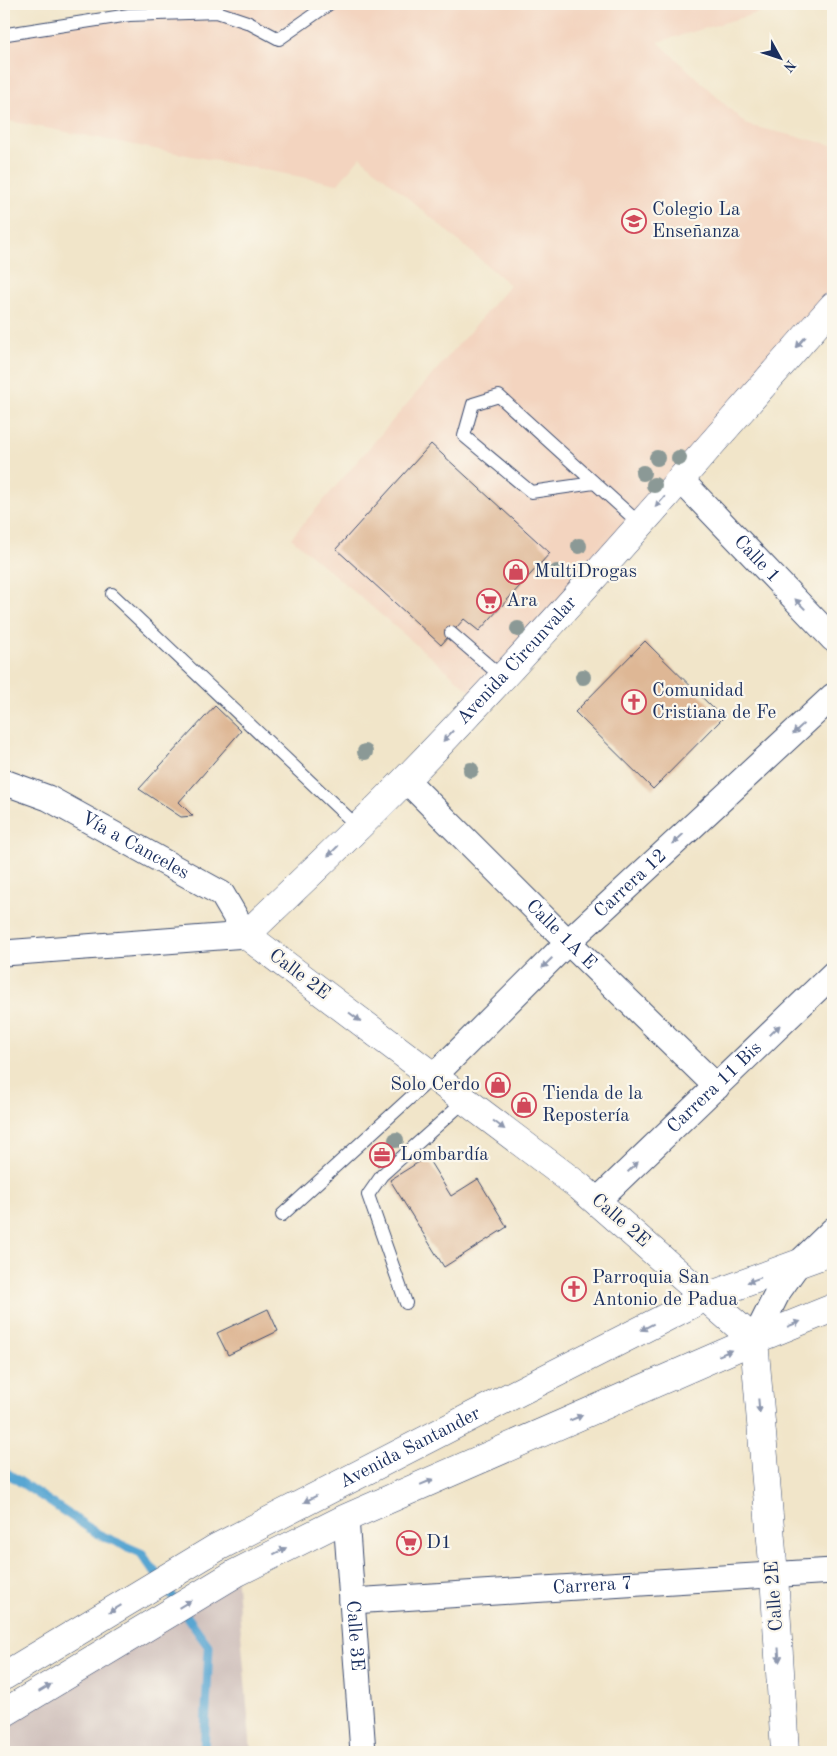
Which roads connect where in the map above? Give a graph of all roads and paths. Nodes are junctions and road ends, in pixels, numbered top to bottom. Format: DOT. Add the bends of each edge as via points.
graph roads {
  1 [pos="330,4"];
  2 [pos="7,34"];
  3 [pos="833,306"];
  4 [pos="680,479"];
  5 [pos="594,483"];
  6 [pos="640,524"];
  7 [pos="112,594"];
  8 [pos="451,633"];
  9 [pos="833,639"];
  10 [pos="502,678"];
  11 [pos="833,696"];
  12 [pos="406,780"];
  13 [pos="4,782"];
  14 [pos="358,827"];
  15 [pos="246,935"];
  16 [pos="568,942"];
  17 [pos="4,954"];
  18 [pos="833,974"];
  19 [pos="434,1076"];
  20 [pos="717,1087"];
  21 [pos="466,1100"];
  22 [pos="598,1200"];
  23 [pos="282,1215"];
  24 [pos="833,1230"];
  25 [pos="833,1251"];
  26 [pos="798,1264"];
  27 [pos="706,1298"];
  28 [pos="406,1303"];
  29 [pos="833,1308"];
  30 [pos="754,1340"];
  31 [pos="346,1518"];
  32 [pos="833,1571"];
  33 [pos="774,1575"];
  34 [pos="352,1601"];
  35 [pos="4,1676"];
  36 [pos="4,1713"];
  37 [pos="363,1752"];
  38 [pos="785,1752"];
  1 -- 2 [label="lane" via="278,39 247,22 217,12 128,15"];
  3 -- 4 [label="main road, Avenida Circunvalar, one-way"];
  4 -- 6 [label="main road, Avenida Circunvalar, one-way"];
  9 -- 4 [label="street, Calle 1, one-way"];
  5 -- 5 [label="lane" via="499,396 473,404 464,436 531,492"];
  5 -- 6 [label="lane"];
  6 -- 10 [label="main road, Avenida Circunvalar"];
  7 -- 14 [label="lane"];
  8 -- 10 [label="lane"];
  10 -- 12 [label="main road, Avenida Circunvalar, one-way"];
  11 -- 16 [label="street, Carrera 12, one-way"];
  12 -- 14 [label="main road, Avenida Circunvalar"];
  12 -- 16 [label="street, Calle 1A E"];
  13 -- 15 [label="street, Vía a Canceles" via="48,798 222,894"];
  14 -- 15 [label="main road, Avenida Circunvalar, one-way"];
  15 -- 17 [label="street"];
  15 -- 19 [label="main road, Calle 2E, one-way"];
  16 -- 19 [label="street, Carrera 12, one-way"];
  16 -- 20 [label="street, Calle 1A E"];
  20 -- 18 [label="street, Carrera 11 Bis, one-way"];
  19 -- 21 [label="main road, Calle 2E"];
  19 -- 23 [label="lane"];
  22 -- 20 [label="street, Carrera 11 Bis, one-way"];
  21 -- 22 [label="main road, Calle 2E, one-way"];
  21 -- 28 [label="lane" via="382,1175 368,1195"];
  22 -- 27 [label="main road, Calle 2E"];
  24 -- 26 [label="street"];
  25 -- 26 [label="main road, Avenida Santander"];
  26 -- 27 [label="main road, Avenida Santander, one-way"];
  26 -- 30 [label="street" via="778,1292"];
  27 -- 30 [label="main road, Calle 2E"];
  27 -- 35 [label="main road, Avenida Santander, one-way" via="216,1548"];
  30 -- 29 [label="main road, Avenida Santander, one-way"];
  31 -- 30 [label="main road, Avenida Santander, one-way"];
  30 -- 33 [label="main road, Calle 2E, one-way"];
  31 -- 34 [label="street, Calle 3E"];
  36 -- 31 [label="main road, Avenida Santander, one-way" via="236,1573"];
  32 -- 33 [label="street, Carrera 7"];
  33 -- 34 [label="street, Carrera 7"];
  33 -- 38 [label="main road, Calle 2E, one-way"];
  34 -- 37 [label="street, Calle 3E"];
}
